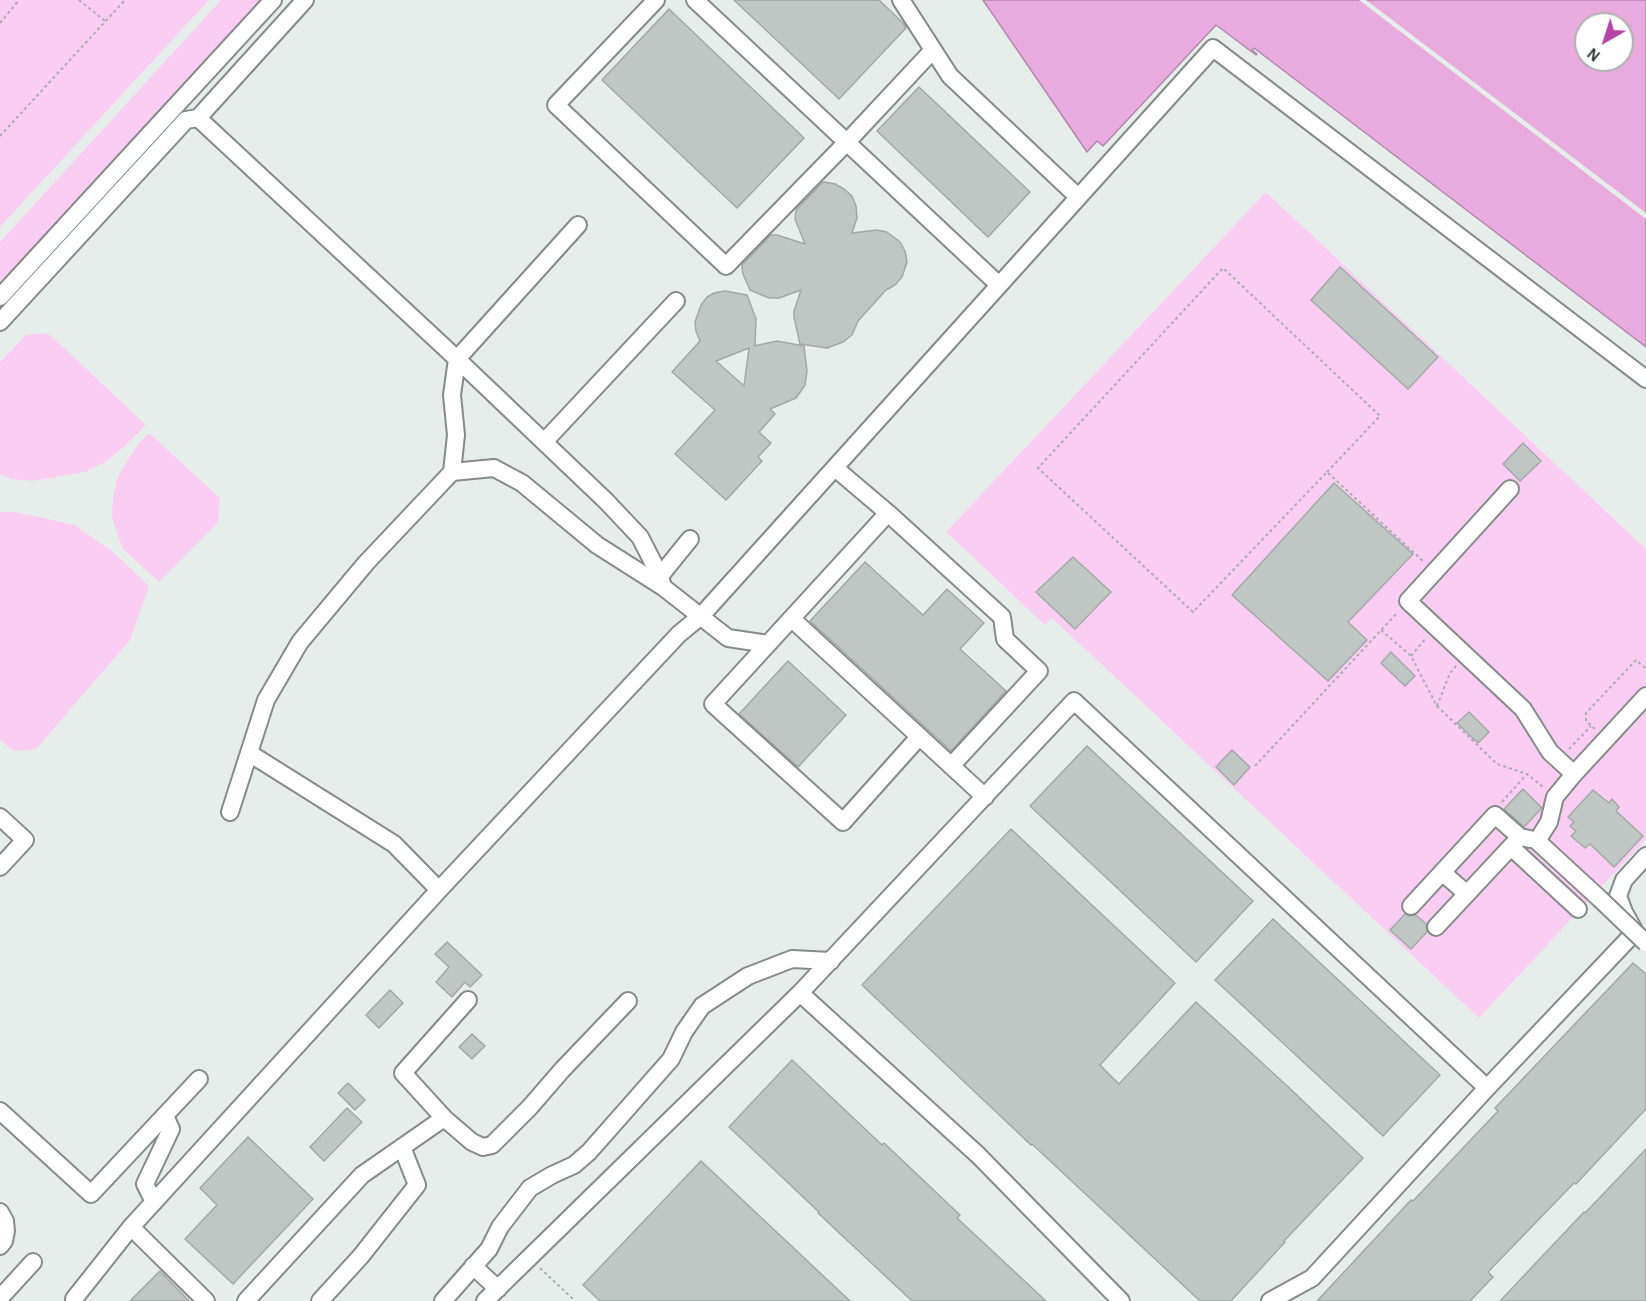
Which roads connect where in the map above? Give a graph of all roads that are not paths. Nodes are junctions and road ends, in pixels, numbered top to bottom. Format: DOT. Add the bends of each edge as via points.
graph roads {
  1 [pos="273,0"];
  2 [pos="305,0"];
  3 [pos="656,0"];
  4 [pos="695,0"];
  5 [pos="901,0"];
  6 [pos="933,50"];
  7 [pos="198,118"];
  8 [pos="847,142"];
  9 [pos="1078,197"];
  10 [pos="578,225"];
  11 [pos="999,285"];
  12 [pos="0,297"];
  13 [pos="676,301"];
  14 [pos="0,322"];
  15 [pos="457,359"];
  16 [pos="1646,379"];
  17 [pos="544,442"];
  18 [pos="835,468"];
  19 [pos="452,472"];
  20 [pos="1510,489"];
  21 [pos="888,513"];
  22 [pos="690,539"];
  23 [pos="661,582"];
  24 [pos="701,616"];
  25 [pos="792,619"];
  26 [pos="768,644"];
  27 [pos="1646,696"];
  28 [pos="919,737"];
  29 [pos="249,753"];
  30 [pos="951,766"];
  31 [pos="1574,774"];
  32 [pos="985,797"];
  33 [pos="230,812"];
  34 [pos="0,817"];
  35 [pos="1537,841"];
  36 [pos="1515,842"];
  37 [pos="1646,856"];
  38 [pos="1563,865"];
  39 [pos="0,867"];
  40 [pos="1442,872"];
  41 [pos="1548,880"];
  42 [pos="439,891"];
  43 [pos="1467,894"];
  44 [pos="1411,906"];
  45 [pos="1578,909"];
  46 [pos="1436,927"];
  47 [pos="1646,943"];
  48 [pos="831,961"];
  49 [pos="800,993"];
  50 [pos="468,1000"];
  51 [pos="628,1001"];
  52 [pos="199,1079"];
  53 [pos="1487,1088"];
  54 [pos="0,1110"];
  55 [pos="165,1116"];
  56 [pos="444,1118"];
  57 [pos="402,1147"];
  58 [pos="154,1202"];
  59 [pos="0,1212"];
  60 [pos="131,1227"];
  61 [pos="0,1246"];
  62 [pos="33,1262"];
  63 [pos="473,1266"];
  64 [pos="498,1288"];
  65 [pos="0,1298"];
  66 [pos="74,1301"];
  67 [pos="206,1301"];
  68 [pos="246,1301"];
  69 [pos="320,1301"];
  70 [pos="443,1301"];
  71 [pos="485,1301"];
  72 [pos="1121,1301"];
  73 [pos="1270,1301"];
  1 -- 12 [label="lane"];
  2 -- 7 [label="lane"];
  3 -- 8 [label="lane" via="556,105 726,266"];
  4 -- 8 [label="lane"];
  5 -- 6 [label="lane"];
  6 -- 8 [label="lane"];
  6 -- 9 [label="lane" via="950,76"];
  7 -- 14 [label="lane" via="186,120"];
  7 -- 15 [label="lane"];
  8 -- 11 [label="lane"];
  9 -- 11 [label="lane"];
  9 -- 16 [label="lane" via="1213,48"];
  10 -- 15 [label="lane"];
  11 -- 18 [label="lane"];
  13 -- 17 [label="lane"];
  15 -- 17 [label="lane"];
  15 -- 19 [label="lane" via="452,395 456,435"];
  17 -- 23 [label="lane" via="640,537"];
  18 -- 21 [label="lane"];
  18 -- 24 [label="lane"];
  19 -- 23 [label="lane" via="494,468 522,483 597,545"];
  19 -- 29 [label="lane" via="366,563 300,642 266,700"];
  20 -- 31 [label="lane" via="1408,601 1523,709 1550,752"];
  21 -- 25 [label="lane"];
  21 -- 30 [label="lane" via="1002,617 1005,639 1039,671"];
  22 -- 23 [label="lane"];
  23 -- 24 [label="lane"];
  24 -- 26 [label="lane" via="728,638"];
  24 -- 42 [label="lane" via="679,634"];
  25 -- 26 [label="lane"];
  25 -- 28 [label="lane"];
  26 -- 28 [label="lane" via="713,704 843,822"];
  27 -- 31 [label="lane"];
  28 -- 30 [label="lane"];
  29 -- 33 [label="lane"];
  29 -- 42 [label="lane" via="394,844"];
  30 -- 32 [label="lane"];
  31 -- 35 [label="lane" via="1555,797 1549,822"];
  32 -- 48 [label="lane"];
  32 -- 53 [label="lane" via="1074,700"];
  34 -- 39 [label="lane" via="25,840"];
  35 -- 36 [label="lane"];
  35 -- 38 [label="lane"];
  36 -- 40 [label="lane" via="1495,815"];
  36 -- 41 [label="lane"];
  36 -- 43 [label="lane"];
  37 -- 53 [label="lane" via="1624,880 1618,896 1635,932"];
  38 -- 41 [label="lane"];
  38 -- 47 [label="lane, bridge"];
  40 -- 43 [label="lane"];
  40 -- 44 [label="lane"];
  41 -- 45 [label="lane"];
  42 -- 58 [label="lane"];
  43 -- 46 [label="lane"];
  48 -- 49 [label="lane"];
  48 -- 63 [label="lane" via="792,959 748,976 702,1006 671,1059 582,1158 530,1188"];
  49 -- 64 [label="lane"];
  49 -- 72 [label="lane" via="978,1155"];
  50 -- 56 [label="lane" via="403,1073"];
  51 -- 56 [label="lane" via="492,1145 483,1147 472,1142"];
  52 -- 55 [label="lane"];
  53 -- 73 [label="lane" via="1312,1278"];
  54 -- 55 [label="lane" via="91,1194"];
  55 -- 58 [label="lane" via="171,1129 145,1184"];
  56 -- 57 [label="lane"];
  57 -- 68 [label="lane" via="362,1175"];
  57 -- 69 [label="lane" via="417,1185"];
  58 -- 60 [label="lane"];
  59 -- 61 [label="lane" via="6,1231"];
  60 -- 66 [label="lane"];
  60 -- 67 [label="lane"];
  62 -- 65 [label="lane"];
  63 -- 64 [label="lane"];
  63 -- 70 [label="lane"];
  64 -- 71 [label="lane"];
}
